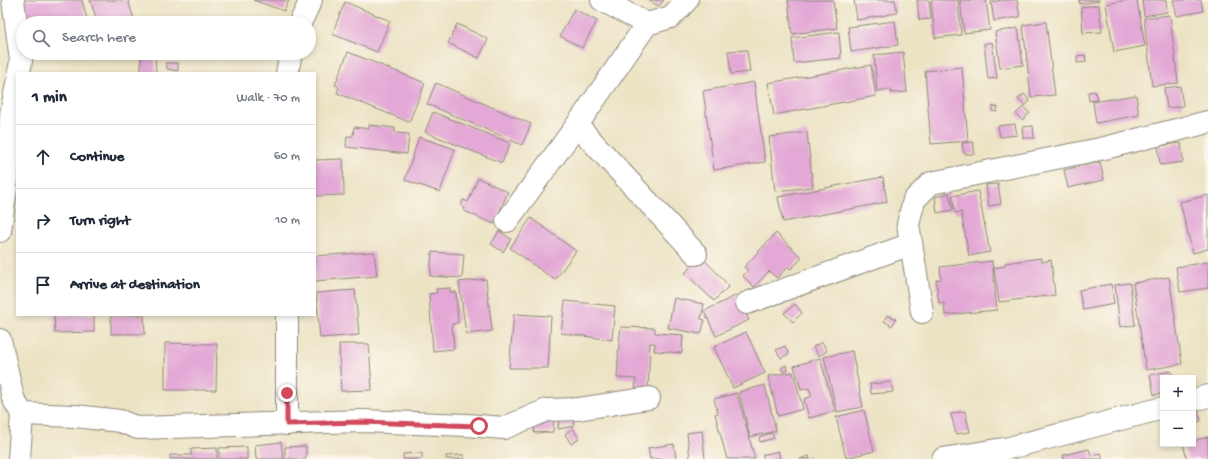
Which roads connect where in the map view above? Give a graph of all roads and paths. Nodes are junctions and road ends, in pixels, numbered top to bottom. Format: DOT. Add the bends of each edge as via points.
graph roads {
  1 [pos="13,0"];
  2 [pos="310,0"];
  3 [pos="602,0"];
  4 [pos="687,0"];
  5 [pos="303,16"];
  6 [pos="16,23"];
  7 [pos="647,24"];
  8 [pos="21,60"];
  9 [pos="290,60"];
  10 [pos="19,72"];
  11 [pos="287,72"];
  12 [pos="16,90"];
  13 [pos="1208,122"];
  14 [pos="577,125"];
  15 [pos="507,221"];
  16 [pos="0,225"];
  17 [pos="0,231"];
  18 [pos="911,244"];
  19 [pos="696,254"];
  20 [pos="747,303"];
  21 [pos="922,312"];
  22 [pos="287,316"];
  23 [pos="0,340"];
  24 [pos="1208,396"];
  25 [pos="649,398"];
  26 [pos="1196,399"];
  27 [pos="1160,409"];
  28 [pos="22,414"];
  29 [pos="287,424"];
  30 [pos="19,459"];
  31 [pos="943,459"];
  1 -- 6 [label="street"];
  2 -- 5 [label="street"];
  3 -- 7 [label="street"];
  4 -- 7 [label="street" via="671,17"];
  7 -- 14 [label="street"];
  8 -- 10 [label="street"];
  9 -- 11 [label="street"];
  12 -- 16 [label="street"];
  13 -- 18 [label="street" via="1105,148 931,183 914,200 908,224"];
  14 -- 15 [label="street"];
  14 -- 19 [label="street"];
  16 -- 17 [label="street"];
  18 -- 20 [label="street"];
  18 -- 21 [label="street"];
  22 -- 29 [label="street"];
  23 -- 28 [label="street" via="13,398"];
  24 -- 26 [label="street"];
  25 -- 29 [label="street" via="578,409 547,410 504,428 467,424 362,422"];
  27 -- 31 [label="street" via="1009,448"];
  28 -- 29 [label="street" via="120,421 138,428"];
  28 -- 30 [label="street"];
}
